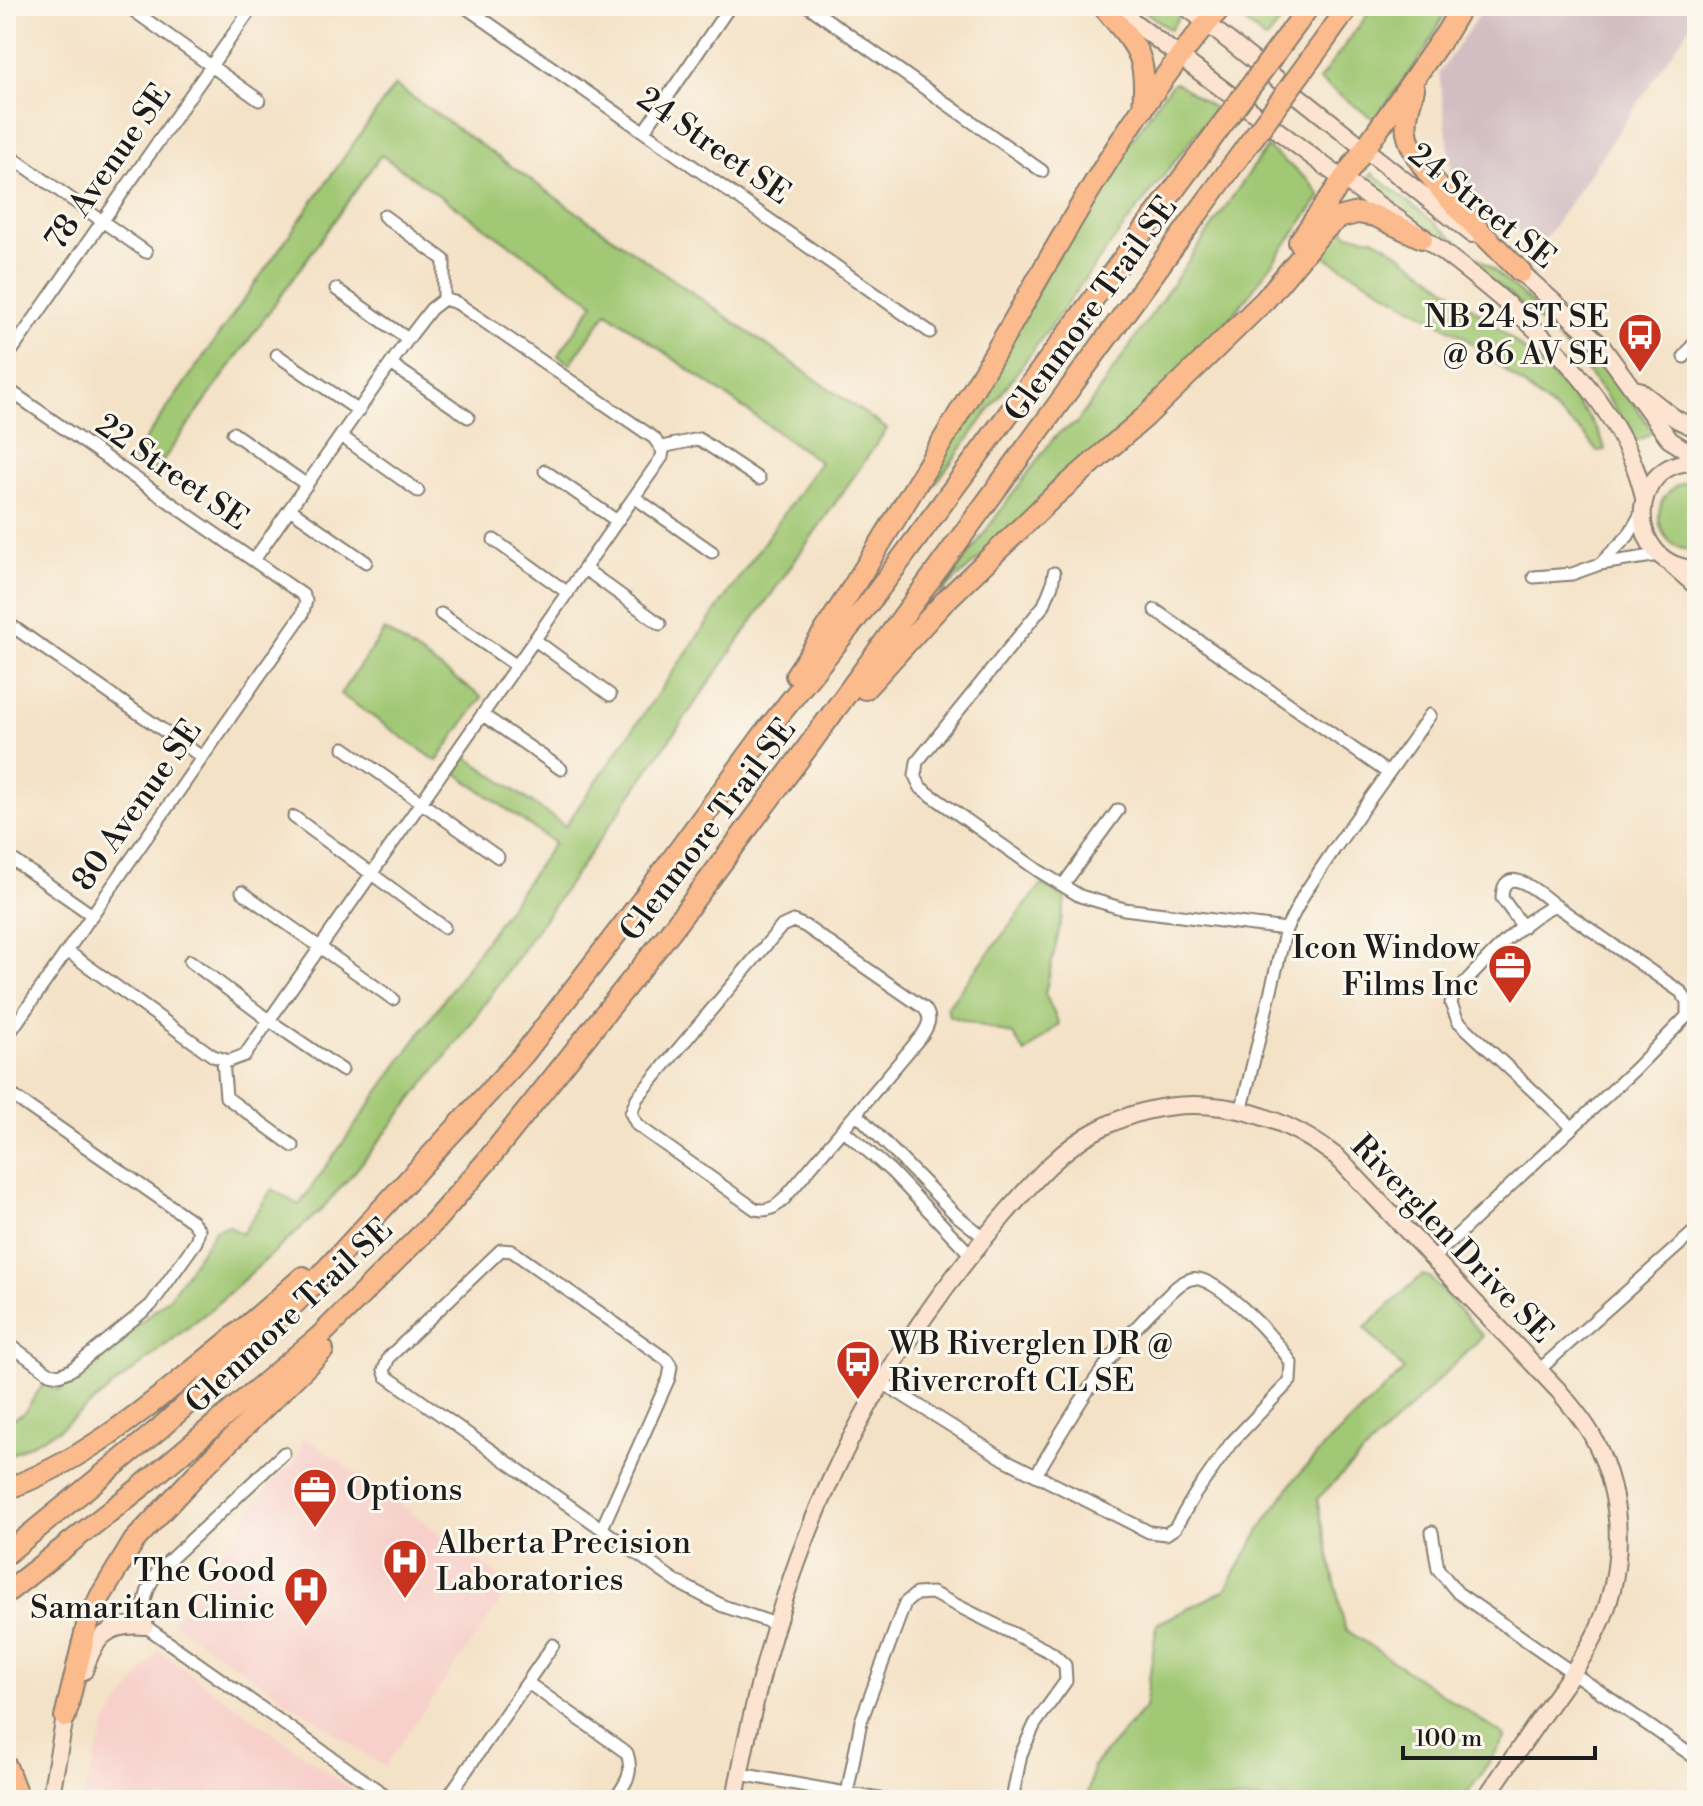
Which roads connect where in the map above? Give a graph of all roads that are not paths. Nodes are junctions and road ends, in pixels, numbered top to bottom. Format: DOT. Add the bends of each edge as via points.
graph roads {
  1 [pos="127,6"];
  2 [pos="253,6"];
  3 [pos="464,6"];
  4 [pos="730,6"];
  5 [pos="808,6"];
  6 [pos="1103,6"];
  7 [pos="1113,6"];
  8 [pos="1185,6"];
  9 [pos="1222,6"];
  10 [pos="1349,6"];
  11 [pos="1462,6"];
  12 [pos="1303,14"];
  13 [pos="1207,23"];
  14 [pos="1180,56"];
  15 [pos="211,66"];
  16 [pos="1418,73"];
  17 [pos="259,100"];
  18 [pos="1143,109"];
  19 [pos="644,131"];
  20 [pos="1365,148"];
  21 [pos="6,153"];
  22 [pos="1042,171"];
  23 [pos="1342,179"];
  24 [pos="384,216"];
  25 [pos="102,222"];
  26 [pos="1422,238"];
  27 [pos="146,252"];
  28 [pos="1521,272"];
  29 [pos="336,289"];
  30 [pos="444,299"];
  31 [pos="930,332"];
  32 [pos="1228,334"];
  33 [pos="408,339"];
  34 [pos="1697,339"];
  35 [pos="277,355"];
  36 [pos="1684,357"];
  37 [pos="6,359"];
  38 [pos="391,364"];
  39 [pos="1629,383"];
  40 [pos="6,388"];
  41 [pos="359,411"];
  42 [pos="468,417"];
  43 [pos="1697,429"];
  44 [pos="233,433"];
  45 [pos="341,436"];
  46 [pos="662,447"];
  47 [pos="1697,459"];
  48 [pos="545,471"];
  49 [pos="759,479"];
  50 [pos="307,485"];
  51 [pos="418,491"];
  52 [pos="634,497"];
  53 [pos="1643,505"];
  54 [pos="290,509"];
  55 [pos="617,521"];
  56 [pos="494,540"];
  57 [pos="712,552"];
  58 [pos="1662,558"];
  59 [pos="254,560"];
  60 [pos="366,562"];
  61 [pos="1600,564"];
  62 [pos="585,569"];
  63 [pos="1697,569"];
  64 [pos="1054,573"];
  65 [pos="1534,577"];
  66 [pos="1697,587"];
  67 [pos="568,593"];
  68 [pos="306,601"];
  69 [pos="1155,610"];
  70 [pos="441,614"];
  71 [pos="6,622"];
  72 [pos="660,624"];
  73 [pos="535,640"];
  74 [pos="517,666"];
  75 [pos="610,695"];
  76 [pos="483,715"];
  77 [pos="1430,715"];
  78 [pos="764,734"];
  79 [pos="344,748"];
  80 [pos="202,757"];
  81 [pos="799,759"];
  82 [pos="561,769"];
  83 [pos="1388,773"];
  84 [pos="421,804"];
  85 [pos="1118,810"];
  86 [pos="294,817"];
  87 [pos="6,855"];
  88 [pos="498,857"];
  89 [pos="371,875"];
  90 [pos="1063,885"];
  91 [pos="242,892"];
  92 [pos="1555,905"];
  93 [pos="92,915"];
  94 [pos="444,927"];
  95 [pos="1523,927"];
  96 [pos="1286,929"];
  97 [pos="321,948"];
  98 [pos="67,951"];
  99 [pos="190,961"];
  100 [pos="393,999"];
  101 [pos="270,1021"];
  102 [pos="6,1038"];
  103 [pos="223,1061"];
  104 [pos="342,1070"];
  105 [pos="6,1091"];
  106 [pos="1242,1108"];
  107 [pos="856,1113"];
  108 [pos="1572,1127"];
  109 [pos="842,1129"];
  110 [pos="293,1146"];
  111 [pos="401,1189"];
  112 [pos="432,1224"];
  113 [pos="1697,1229"];
  114 [pos="985,1238"];
  115 [pos="971,1255"];
  116 [pos="1433,1258"];
  117 [pos="6,1342"];
  118 [pos="1539,1370"];
  119 [pos="883,1383"];
  120 [pos="284,1453"];
  121 [pos="1036,1475"];
  122 [pos="6,1489"];
  123 [pos="602,1528"];
  124 [pos="1432,1532"];
  125 [pos="6,1554"];
  126 [pos="6,1593"];
  127 [pos="776,1624"];
  128 [pos="145,1626"];
  129 [pos="553,1645"];
  130 [pos="1572,1672"];
  131 [pos="528,1683"];
  132 [pos="65,1717"];
  133 [pos="1697,1759"];
  134 [pos="6,1766"];
  135 [pos="740,1774"];
  136 [pos="623,1787"];
  137 [pos="847,1794"];
  138 [pos="19,1800"];
  139 [pos="50,1800"];
  140 [pos="392,1800"];
  141 [pos="446,1800"];
  142 [pos="614,1800"];
  143 [pos="621,1800"];
  144 [pos="735,1800"];
  145 [pos="885,1800"];
  146 [pos="1012,1800"];
  147 [pos="1484,1800"];
  1 -- 15 [label="street"];
  2 -- 15 [label="street, 78 Avenue SE"];
  3 -- 19 [label="street, 24 Street SE"];
  4 -- 19 [label="street"];
  5 -- 22 [label="street"];
  6 -- 18 [label="highway" via="1140,54 1145,69"];
  7 -- 14 [label="street, 24 Street SE"];
  8 -- 13 [label="street, 24 Street SE"];
  9 -- 13 [label="highway"];
  10 -- 81 [label="highway, Glenmore Trail SE, bridge"];
  11 -- 16 [label="highway"];
  12 -- 78 [label="highway, Glenmore Trail SE, bridge" via="871,600"];
  13 -- 14 [label="highway"];
  13 -- 20 [label="street, 24 Street SE"];
  14 -- 18 [label="highway"];
  14 -- 23 [label="street, 24 Street SE"];
  15 -- 17 [label="street"];
  15 -- 25 [label="street, 78 Avenue SE"];
  16 -- 20 [label="highway"];
  16 -- 28 [label="highway" via="1408,111 1410,144 1427,174"];
  18 -- 78 [label="highway"];
  19 -- 31 [label="street, 24 Street SE"];
  20 -- 23 [label="highway"];
  20 -- 28 [label="street, 24 Street SE"];
  21 -- 25 [label="street"];
  23 -- 26 [label="street, 24 Street SE"];
  23 -- 32 [label="highway"];
  24 -- 30 [label="street" via="444,260"];
  25 -- 27 [label="street"];
  25 -- 37 [label="street, 78 Avenue SE"];
  26 -- 32 [label="highway" via="1375,216 1338,218"];
  26 -- 53 [label="street, 24 Street SE" via="1510,307 1574,369 1617,426 1635,463"];
  28 -- 39 [label="street, 24 Street SE" via="1600,344"];
  29 -- 33 [label="street"];
  30 -- 33 [label="street"];
  30 -- 46 [label="street"];
  32 -- 81 [label="highway" via="944,602"];
  33 -- 38 [label="street"];
  34 -- 36 [label="street"];
  35 -- 41 [label="street"];
  38 -- 41 [label="street"];
  38 -- 42 [label="street"];
  39 -- 43 [label="street"];
  39 -- 47 [label="street, 24 Street SE" via="1670,440"];
  40 -- 59 [label="street, 22 Street SE"];
  41 -- 45 [label="street"];
  44 -- 50 [label="street"];
  45 -- 50 [label="street"];
  45 -- 51 [label="street"];
  46 -- 49 [label="street" via="699,439"];
  46 -- 52 [label="street" via="662,457"];
  47 -- 53 [label="street" via="1663,472"];
  48 -- 55 [label="street"];
  50 -- 54 [label="street"];
  52 -- 55 [label="street"];
  52 -- 57 [label="street"];
  53 -- 58 [label="street, 24 Street SE" via="1646,537"];
  53 -- 61 [label="street" via="1628,536"];
  54 -- 59 [label="street"];
  54 -- 60 [label="street"];
  55 -- 62 [label="street"];
  56 -- 67 [label="street"];
  58 -- 61 [label="street"];
  58 -- 63 [label="street"];
  58 -- 66 [label="street"];
  59 -- 68 [label="street, 22 Street SE"];
  61 -- 65 [label="street" via="1572,574"];
  62 -- 67 [label="street"];
  62 -- 72 [label="street"];
  64 -- 90 [label="street" via="1044,605 923,754 915,776 924,792"];
  67 -- 73 [label="street"];
  68 -- 80 [label="street, 80 Avenue SE" via="302,615"];
  69 -- 83 [label="street"];
  70 -- 74 [label="street"];
  71 -- 80 [label="street"];
  73 -- 74 [label="street"];
  73 -- 75 [label="street"];
  74 -- 76 [label="street"];
  76 -- 82 [label="street"];
  76 -- 84 [label="street"];
  77 -- 83 [label="street"];
  78 -- 111 [label="highway, Glenmore Trail SE" via="524,1054"];
  79 -- 84 [label="street"];
  80 -- 93 [label="street, 80 Avenue SE"];
  81 -- 112 [label="highway, Glenmore Trail SE" via="670,932"];
  83 -- 96 [label="street" via="1304,894"];
  84 -- 88 [label="street"];
  84 -- 89 [label="street"];
  85 -- 90 [label="street"];
  86 -- 89 [label="street"];
  87 -- 93 [label="street"];
  89 -- 94 [label="street"];
  89 -- 97 [label="street"];
  90 -- 96 [label="street" via="1080,896 1124,909"];
  91 -- 97 [label="street"];
  92 -- 95 [label="street"];
  92 -- 95 [label="street" via="1525,883 1510,881 1502,898"];
  92 -- 108 [label="street" via="1681,992 1688,1008 1683,1022"];
  93 -- 98 [label="street, 80 Avenue SE"];
  95 -- 108 [label="street" via="1453,995 1453,1014"];
  96 -- 106 [label="street"];
  97 -- 100 [label="street"];
  97 -- 101 [label="street"];
  98 -- 102 [label="street, 80 Avenue SE"];
  98 -- 103 [label="street"];
  99 -- 101 [label="street"];
  101 -- 103 [label="street" via="245,1055"];
  101 -- 104 [label="street"];
  103 -- 110 [label="street" via="226,1097"];
  105 -- 117 [label="street" via="199,1230 151,1305 71,1370 49,1373"];
  106 -- 114 [label="street, Riverglen Drive SE" via="1162,1108 1097,1130 1047,1167"];
  106 -- 116 [label="street, Riverglen Drive SE" via="1300,1131 1337,1157"];
  107 -- 109 [label="street"];
  107 -- 109 [label="street" via="923,1034 929,1014 793,921 782,926 631,1113 637,1125 762,1211 784,1199"];
  107 -- 114 [label="street"];
  108 -- 116 [label="street"];
  109 -- 115 [label="street" via="891,1171"];
  111 -- 122 [label="highway" via="239,1334 136,1415 68,1461"];
  111 -- 125 [label="highway, Glenmore Trail SE" via="249,1348"];
  112 -- 126 [label="highway, Glenmore Trail SE" via="319,1337"];
  112 -- 132 [label="highway" via="367,1306 134,1541 87,1625"];
  113 -- 118 [label="street"];
  114 -- 115 [label="street, Riverglen Drive SE"];
  115 -- 119 [label="street, Riverglen Drive SE"];
  116 -- 118 [label="street, Riverglen Drive SE"];
  118 -- 130 [label="street, Riverglen Drive SE" via="1593,1438 1617,1517 1617,1561 1607,1610"];
  119 -- 121 [label="street"];
  119 -- 127 [label="street, Riverglen Drive SE" via="821,1502"];
  120 -- 128 [label="street" via="159,1570 147,1590"];
  121 -- 121 [label="street" via="1124,1340 1188,1279 1205,1279 1226,1293 1291,1363 1290,1381 1231,1443 1166,1534 1149,1532"];
  123 -- 123 [label="street" via="393,1383 384,1370 389,1357 501,1250 512,1251 671,1366"];
  123 -- 127 [label="street" via="705,1598"];
  124 -- 130 [label="street" via="1438,1569 1458,1593"];
  127 -- 135 [label="street, Riverglen Drive SE"];
  128 -- 132 [label="street" via="114,1627 96,1642"];
  128 -- 140 [label="street"];
  129 -- 131 [label="street"];
  130 -- 133 [label="street"];
  130 -- 147 [label="street, Riverglen Drive SE"];
  131 -- 136 [label="street" via="627,1753 631,1771"];
  131 -- 141 [label="street"];
  132 -- 139 [label="street"];
  134 -- 138 [label="highway"];
  135 -- 137 [label="street"];
  135 -- 144 [label="street, Riverglen Drive SE"];
  136 -- 142 [label="street"];
  136 -- 143 [label="street"];
  137 -- 145 [label="street"];
  137 -- 146 [label="street" via="869,1693 905,1603 922,1592 1052,1653 1065,1665 1066,1681 1021,1754"];
}
